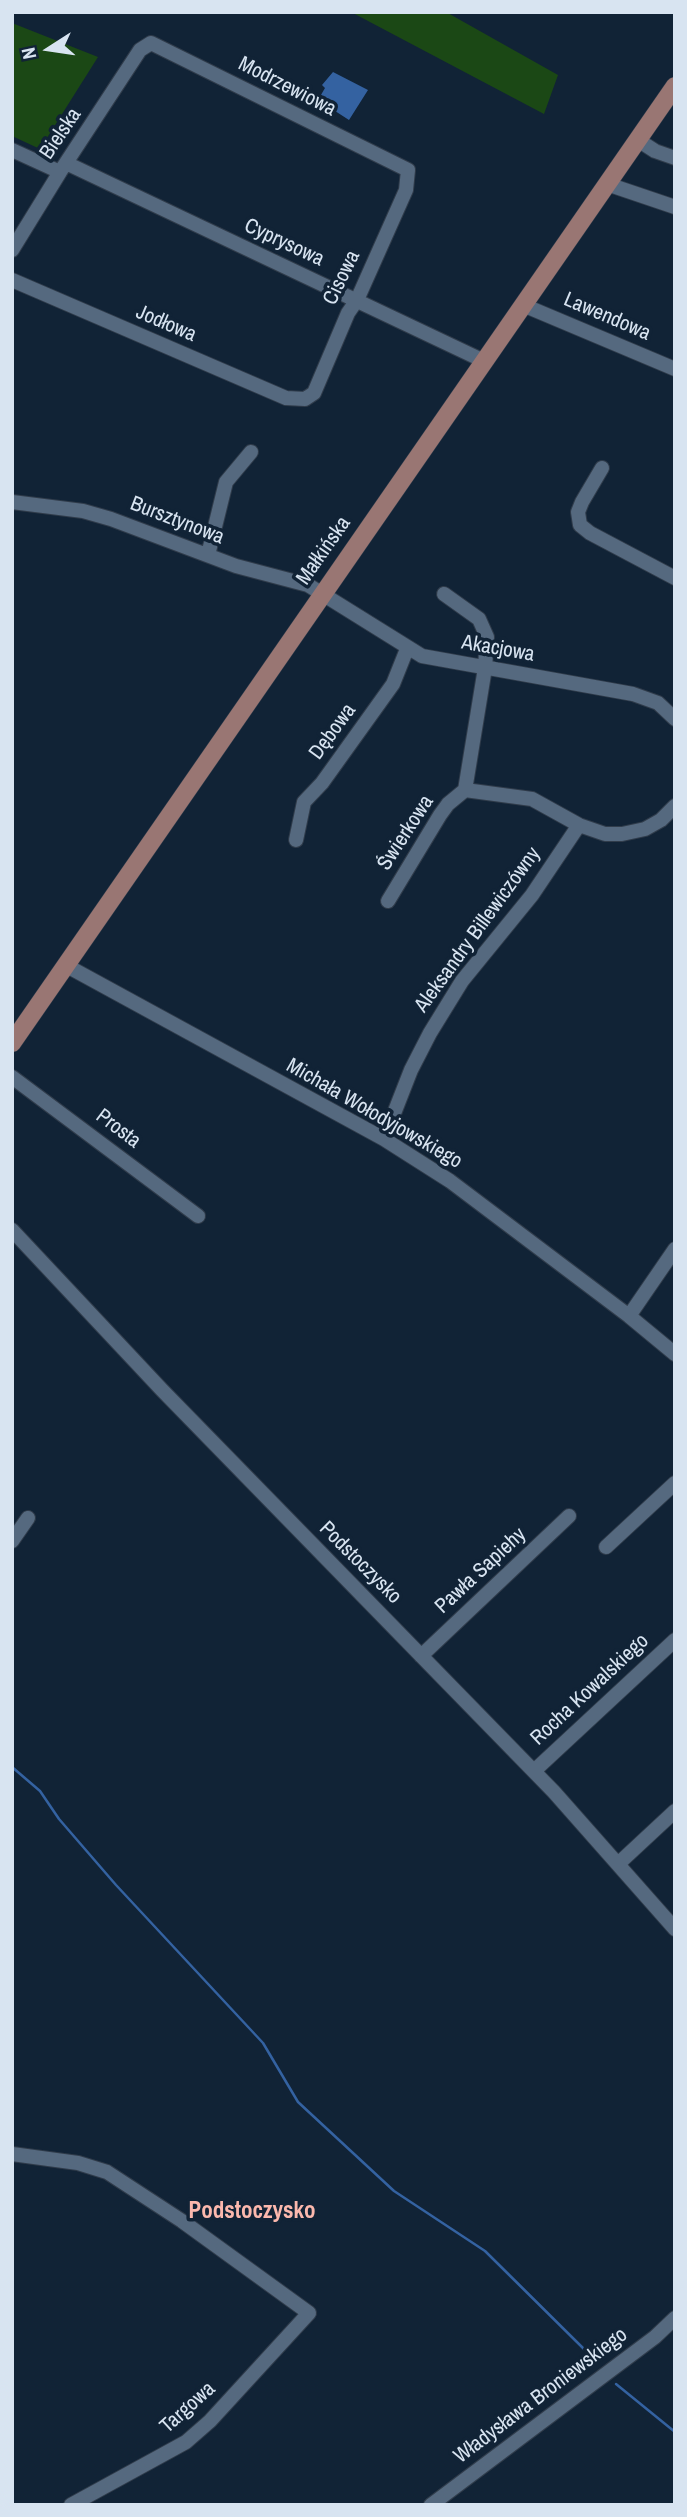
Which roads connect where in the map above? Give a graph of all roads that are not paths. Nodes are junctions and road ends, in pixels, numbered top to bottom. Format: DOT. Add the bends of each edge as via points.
graph roads {
  1 [pos="148,44"];
  2 [pos="675,86"];
  3 [pos="638,140"];
  4 [pos="12,150"];
  5 [pos="675,158"];
  6 [pos="63,167"];
  7 [pos="408,170"];
  8 [pos="607,184"];
  9 [pos="675,207"];
  10 [pos="12,250"];
  11 [pos="12,280"];
  12 [pos="357,300"];
  13 [pos="523,304"];
  14 [pos="484,361"];
  15 [pos="675,369"];
  16 [pos="304,399"];
  17 [pos="251,453"];
  18 [pos="602,468"];
  19 [pos="12,502"];
  20 [pos="208,555"];
  21 [pos="675,578"];
  22 [pos="322,594"];
  23 [pos="444,594"];
  24 [pos="407,649"];
  25 [pos="485,668"];
  26 [pos="675,719"];
  27 [pos="465,790"];
  28 [pos="675,806"];
  29 [pos="579,825"];
  30 [pos="296,840"];
  31 [pos="388,901"];
  32 [pos="67,966"];
  33 [pos="12,1043"];
  34 [pos="12,1077"];
  35 [pos="384,1139"];
  36 [pos="198,1216"];
  37 [pos="12,1230"];
  38 [pos="675,1250"];
  39 [pos="629,1316"];
  40 [pos="675,1354"];
  41 [pos="675,1483"];
  42 [pos="569,1516"];
  43 [pos="28,1518"];
  44 [pos="12,1541"];
  45 [pos="606,1548"];
  46 [pos="675,1640"];
  47 [pos="421,1656"];
  48 [pos="534,1771"];
  49 [pos="675,1811"];
  50 [pos="618,1864"];
  51 [pos="675,1929"];
  52 [pos="12,2154"];
  53 [pos="675,2318"];
  54 [pos="71,2505"];
  55 [pos="431,2505"];
  1 -- 6 [label="street, Bielska"];
  1 -- 7 [label="street, Modrzewiowa"];
  2 -- 3 [label="main road, Małkińska"];
  3 -- 5 [label="street"];
  3 -- 8 [label="main road, Małkińska"];
  4 -- 6 [label="street, Cyprysowa"];
  6 -- 10 [label="street, Bielska"];
  6 -- 12 [label="street, Cyprysowa"];
  7 -- 12 [label="street, Cisowa" via="406,190"];
  8 -- 9 [label="street"];
  8 -- 13 [label="main road, Małkińska"];
  11 -- 16 [label="street, Jodłowa" via="286,398"];
  12 -- 14 [label="street, Cyprysowa"];
  12 -- 16 [label="street, Cisowa" via="314,393"];
  13 -- 14 [label="main road, Małkińska"];
  13 -- 15 [label="street, Lawendowa"];
  14 -- 22 [label="main road, Małkińska"];
  17 -- 20 [label="street" via="226,482"];
  18 -- 21 [label="street" via="578,512 580,525"];
  19 -- 20 [label="street, Bursztynowa" via="83,511"];
  20 -- 22 [label="street, Bursztynowa" via="307,585"];
  22 -- 24 [label="street, Akacjowa"];
  22 -- 32 [label="main road, Małkińska"];
  23 -- 25 [label="street, Świerkowa" via="475,615 484,627"];
  24 -- 25 [label="street, Akacjowa"];
  24 -- 30 [label="street, Dębowa" via="393,684 304,802"];
  25 -- 26 [label="street, Akacjowa" via="644,696"];
  25 -- 27 [label="street, Świerkowa"];
  27 -- 29 [label="street" via="531,799"];
  27 -- 31 [label="street, Świerkowa" via="440,815"];
  28 -- 29 [label="street" via="653,825 632,833 605,834"];
  29 -- 35 [label="street, Aleksandry Billewiczówny" via="532,895 462,981 426,1039"];
  32 -- 33 [label="main road, Małkińska"];
  32 -- 35 [label="street, Michała Wołodyjowskiego"];
  34 -- 36 [label="street, Prosta"];
  35 -- 39 [label="street, Michała Wołodyjowskiego" via="450,1181"];
  37 -- 47 [label="street, Podstoczysko"];
  38 -- 39 [label="street"];
  39 -- 40 [label="street, Michała Wołodyjowskiego"];
  41 -- 45 [label="street"];
  42 -- 47 [label="street, Pawła Sapiehy"];
  43 -- 44 [label="street"];
  46 -- 48 [label="street, Rocha Kowalskiego"];
  47 -- 48 [label="street, Podstoczysko"];
  48 -- 50 [label="street, Podstoczysko"];
  49 -- 50 [label="street"];
  50 -- 51 [label="street, Podstoczysko"];
  52 -- 54 [label="street, Targowa" via="107,2172 309,2313 186,2442"];
  53 -- 55 [label="street, Władysława Broniewskiego"];
}
